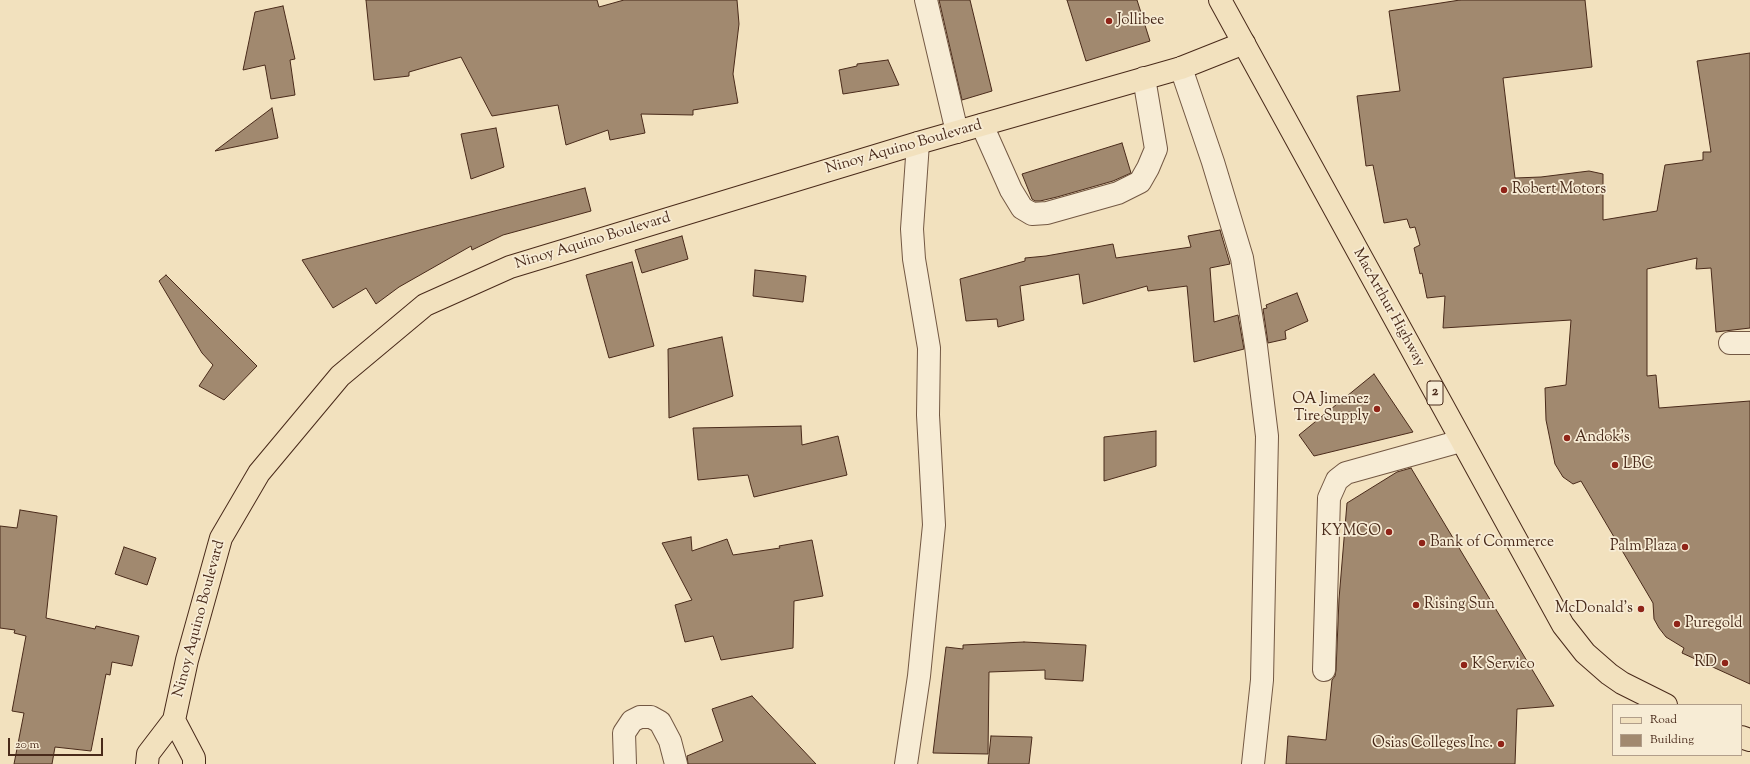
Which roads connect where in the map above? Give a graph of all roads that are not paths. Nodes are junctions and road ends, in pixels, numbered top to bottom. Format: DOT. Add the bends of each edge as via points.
graph roads {
  1 [pos="926,0"];
  2 [pos="1220,0"];
  3 [pos="1244,43"];
  4 [pos="1181,68"];
  5 [pos="1144,78"];
  6 [pos="982,125"];
  7 [pos="957,132"];
  8 [pos="918,143"];
  9 [pos="1461,441"];
  10 [pos="1324,670"];
  11 [pos="1664,704"];
  12 [pos="174,720"];
  13 [pos="147,764"];
  14 [pos="194,764"];
  15 [pos="625,764"];
  16 [pos="676,764"];
  17 [pos="906,764"];
  18 [pos="1253,764"];
  1 -- 7 [label="street"];
  2 -- 3 [label="main road, MacArthur Highway / 2"];
  3 -- 4 [label="main road, Ninoy Aquino Boulevard"];
  3 -- 9 [label="main road, MacArthur Highway / 2"];
  4 -- 5 [label="main road, Ninoy Aquino Boulevard"];
  4 -- 18 [label="street" via="1242,258 1267,436 1262,680"];
  5 -- 6 [label="main road, Ninoy Aquino Boulevard"];
  5 -- 6 [label="street" via="1156,149 1140,182 1118,193 1048,213 1032,214 1022,208 1011,190"];
  6 -- 7 [label="main road, Ninoy Aquino Boulevard"];
  7 -- 8 [label="main road, Ninoy Aquino Boulevard"];
  8 -- 12 [label="main road, Ninoy Aquino Boulevard" via="510,267 425,305 340,376 259,472 221,538 187,660"];
  8 -- 17 [label="street" via="912,229 914,259 929,348 928,415 934,525 919,676"];
  9 -- 10 [label="street" via="1346,473 1337,480 1328,505"];
  9 -- 11 [label="main road, MacArthur Highway / 2" via="1563,626 1585,653 1622,683"];
  12 -- 13 [label="main road, Ninoy Aquino Boulevard" via="148,754"];
  12 -- 14 [label="main road" via="194,758"];
  15 -- 16 [label="street" via="624,733 632,721 640,717 651,717 660,722 670,741"];
}
